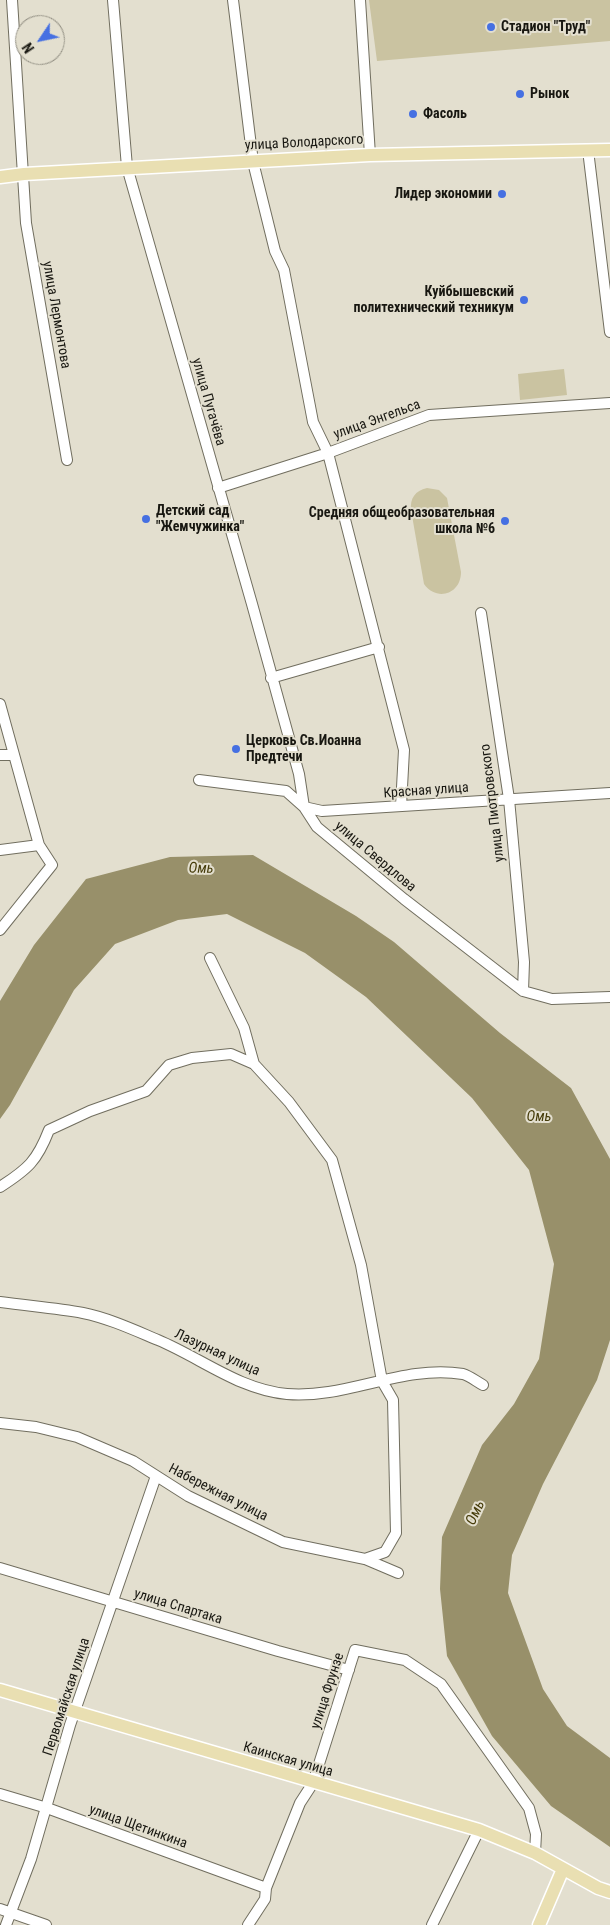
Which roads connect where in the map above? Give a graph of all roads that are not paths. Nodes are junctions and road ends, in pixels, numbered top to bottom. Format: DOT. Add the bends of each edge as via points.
graph roads {
  1 [pos="12,0"];
  2 [pos="113,0"];
  3 [pos="234,0"];
  4 [pos="360,0"];
  5 [pos="588,150"];
  6 [pos="610,150"];
  7 [pos="370,155"];
  8 [pos="253,162"];
  9 [pos="127,167"];
  10 [pos="24,174"];
  11 [pos="0,178"];
  12 [pos="610,332"];
  13 [pos="610,403"];
  14 [pos="328,452"];
  15 [pos="67,460"];
  16 [pos="218,488"];
  17 [pos="480,613"];
  18 [pos="379,647"];
  19 [pos="271,678"];
  20 [pos="0,704"];
  21 [pos="0,755"];
  22 [pos="13,755"];
  23 [pos="199,780"];
  24 [pos="610,793"];
  25 [pos="509,799"];
  26 [pos="401,806"];
  27 [pos="304,807"];
  28 [pos="39,845"];
  29 [pos="0,850"];
  30 [pos="0,930"];
  31 [pos="210,958"];
  32 [pos="523,991"];
  33 [pos="610,998"];
  34 [pos="254,1064"];
  35 [pos="0,1187"];
  36 [pos="0,1302"];
  37 [pos="382,1381"];
  38 [pos="483,1386"];
  39 [pos="0,1423"];
  40 [pos="156,1476"];
  41 [pos="365,1559"];
  42 [pos="0,1568"];
  43 [pos="398,1573"];
  44 [pos="113,1602"];
  45 [pos="349,1670"];
  46 [pos="0,1690"];
  47 [pos="75,1713"];
  48 [pos="314,1783"];
  49 [pos="0,1794"];
  50 [pos="47,1808"];
  51 [pos="479,1830"];
  52 [pos="535,1853"];
  53 [pos="563,1869"];
  54 [pos="266,1888"];
  55 [pos="610,1892"];
  56 [pos="5,1910"];
  57 [pos="6,1925"];
  58 [pos="46,1925"];
  59 [pos="248,1925"];
  60 [pos="432,1925"];
  61 [pos="539,1925"];
  1 -- 10 [label="street, улица Лермонтова"];
  2 -- 9 [label="street, улица Пугачёва"];
  3 -- 8 [label="street"];
  4 -- 7 [label="street"];
  5 -- 6 [label="main road, улица Володарского"];
  5 -- 7 [label="main road, улица Володарского"];
  5 -- 12 [label="street"];
  7 -- 8 [label="main road, улица Володарского"];
  8 -- 9 [label="main road, улица Володарского"];
  8 -- 14 [label="street" via="275,252 284,270 313,422"];
  9 -- 10 [label="main road, улица Володарского"];
  9 -- 16 [label="street, улица Пугачёва"];
  10 -- 11 [label="main road, улица Володарского"];
  10 -- 15 [label="street, улица Лермонтова" via="26,223"];
  13 -- 14 [label="street, улица Энгельса" via="429,415"];
  14 -- 16 [label="street, улица Энгельса"];
  14 -- 18 [label="street"];
  16 -- 19 [label="street, улица Пугачёва"];
  17 -- 25 [label="street, улица Пиотровского"];
  18 -- 19 [label="street"];
  18 -- 26 [label="street" via="404,750"];
  19 -- 27 [label="street, улица Пугачёва" via="299,774"];
  20 -- 22 [label="street"];
  21 -- 22 [label="street"];
  22 -- 28 [label="street"];
  23 -- 27 [label="street, улица Свердлова" via="286,790"];
  24 -- 25 [label="street, Красная улица"];
  25 -- 26 [label="street, Красная улица"];
  25 -- 32 [label="street, улица Пиотровского" via="524,962"];
  26 -- 27 [label="street, Красная улица" via="322,811"];
  27 -- 32 [label="street, улица Свердлова" via="324,833 404,900"];
  28 -- 29 [label="street"];
  28 -- 30 [label="street" via="52,866"];
  31 -- 34 [label="street" via="244,1028"];
  32 -- 33 [label="street" via="552,999"];
  34 -- 35 [label="street" via="230,1054 192,1058 169,1065 146,1091 90,1110 50,1130 33,1163"];
  34 -- 37 [label="street" via="289,1102 332,1160 361,1265"];
  36 -- 37 [label="street, Лазурная улица" via="84,1313 112,1322 160,1341 246,1384 273,1392 304,1395"];
  37 -- 38 [label="street, Лазурная улица" via="409,1373 465,1374"];
  37 -- 41 [label="street" via="393,1400 396,1532 384,1552"];
  39 -- 40 [label="street, Набережная улица" via="36,1427 77,1437"];
  40 -- 41 [label="street, Набережная улица" via="188,1496 283,1542"];
  40 -- 44 [label="street, Первомайская улица"];
  41 -- 43 [label="street, Набережная улица"];
  42 -- 44 [label="street, улица Спартака"];
  44 -- 45 [label="street, улица Спартака"];
  44 -- 47 [label="street, Первомайская улица"];
  45 -- 48 [label="street, улица Фрунзе"];
  45 -- 52 [label="street, улица Фрунзе" via="355,1650 405,1660 441,1684 529,1808 536,1834"];
  46 -- 47 [label="main road, Каинская улица"];
  47 -- 48 [label="main road, Каинская улица"];
  47 -- 50 [label="street, Первомайская улица"];
  48 -- 51 [label="main road, Каинская улица"];
  48 -- 54 [label="street, улица Фрунзе" via="300,1803"];
  49 -- 50 [label="street, улица Щетинкина"];
  50 -- 54 [label="street, улица Щетинкина"];
  50 -- 56 [label="street, Первомайская улица" via="31,1859"];
  51 -- 52 [label="main road, Каинская улица"];
  51 -- 60 [label="street"];
  52 -- 53 [label="main road, Каинская улица"];
  53 -- 55 [label="main road, Каинская улица"];
  53 -- 61 [label="main road"];
  54 -- 59 [label="street, улица Фрунзе" via="264,1899"];
  56 -- 57 [label="street, Первомайская улица"];
  56 -- 58 [label="street"];
}
